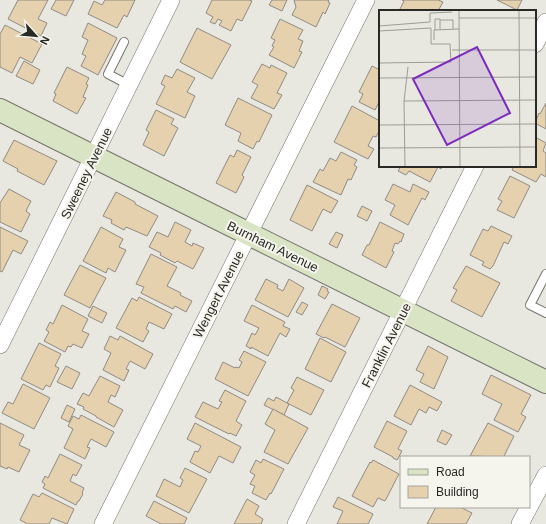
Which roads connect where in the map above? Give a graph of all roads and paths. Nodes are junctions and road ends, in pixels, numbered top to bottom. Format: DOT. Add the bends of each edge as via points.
graph roads {
  1 [pos="171,0"];
  2 [pos="366,0"];
  3 [pos="546,22"];
  4 [pos="124,42"];
  5 [pos="536,42"];
  6 [pos="129,85"];
  7 [pos="0,110"];
  8 [pos="94,157"];
  9 [pos="475,167"];
  10 [pos="248,234"];
  11 [pos="546,274"];
  12 [pos="403,311"];
  13 [pos="546,313"];
  14 [pos="0,345"];
  15 [pos="546,382"];
  16 [pos="546,475"];
  17 [pos="530,505"];
  18 [pos="528,508"];
  19 [pos="103,524"];
  20 [pos="296,524"];
  21 [pos="520,524"];
  1 -- 6 [label="street, Sweeney Avenue"];
  2 -- 10 [label="street, Wengert Avenue"];
  3 -- 5 [label="street"];
  4 -- 6 [label="lane" via="108,74"];
  6 -- 8 [label="street, Sweeney Avenue"];
  7 -- 8 [label="street, Burnham Avenue"];
  8 -- 10 [label="street, Burnham Avenue"];
  8 -- 14 [label="street, Sweeney Avenue"];
  9 -- 12 [label="street, Franklin Avenue"];
  10 -- 12 [label="street, Burnham Avenue"];
  10 -- 19 [label="street, Wengert Avenue"];
  11 -- 13 [label="lane" via="530,305"];
  12 -- 15 [label="street, Burnham Avenue"];
  12 -- 20 [label="street, Franklin Avenue"];
  16 -- 17 [label="street"];
  18 -- 21 [label="street"];
}
